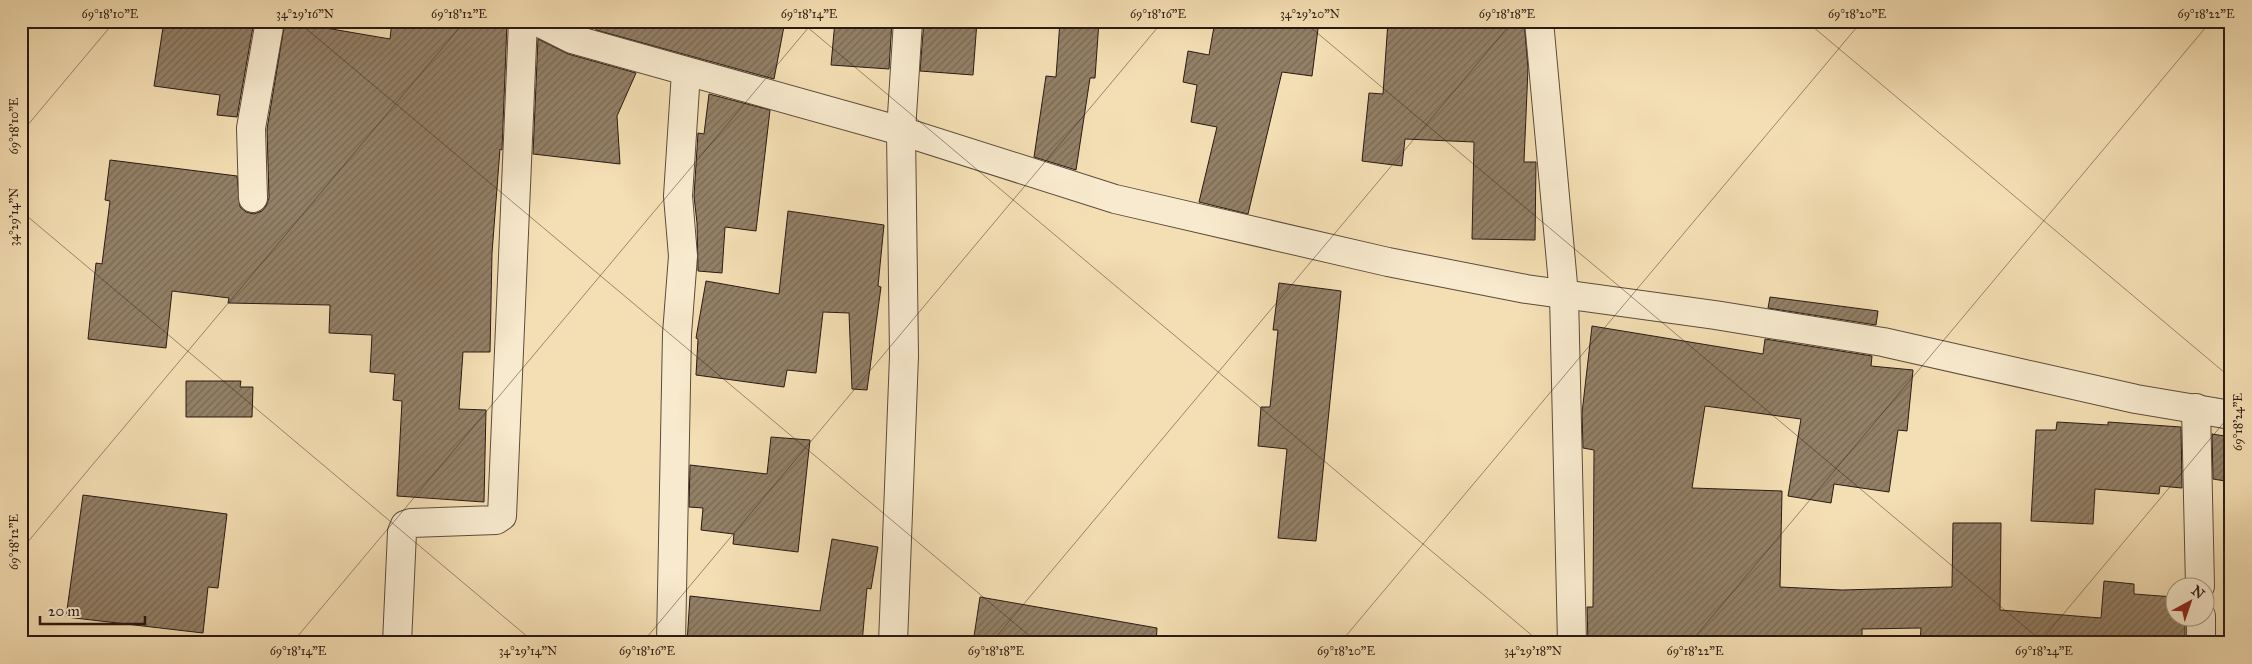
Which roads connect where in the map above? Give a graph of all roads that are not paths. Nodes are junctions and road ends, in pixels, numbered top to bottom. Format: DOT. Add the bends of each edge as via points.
graph roads {
  1 [pos="270,21"];
  2 [pos="523,21"];
  3 [pos="536,21"];
  4 [pos="908,21"];
  5 [pos="1539,21"];
  6 [pos="686,72"];
  7 [pos="901,131"];
  8 [pos="253,198"];
  9 [pos="1564,295"];
  10 [pos="2196,408"];
  11 [pos="2231,415"];
  12 [pos="2200,576"];
  13 [pos="2201,626"];
  14 [pos="397,643"];
  15 [pos="671,643"];
  16 [pos="893,643"];
  17 [pos="1572,643"];
  18 [pos="2201,643"];
  1 -- 8 [label="street" via="251,128"];
  2 -- 14 [label="street" via="502,516 496,520 405,525 402,532"];
  3 -- 6 [label="street" via="572,39"];
  4 -- 7 [label="street"];
  5 -- 9 [label="street"];
  6 -- 7 [label="street"];
  6 -- 15 [label="street" via="678,196 683,256 677,334"];
  7 -- 9 [label="street" via="1115,199 1388,262"];
  7 -- 16 [label="street" via="904,356"];
  9 -- 10 [label="street" via="1883,342 2136,399"];
  9 -- 17 [label="street"];
  10 -- 11 [label="street"];
  10 -- 12 [label="street"];
  13 -- 18 [label="street"];
}
